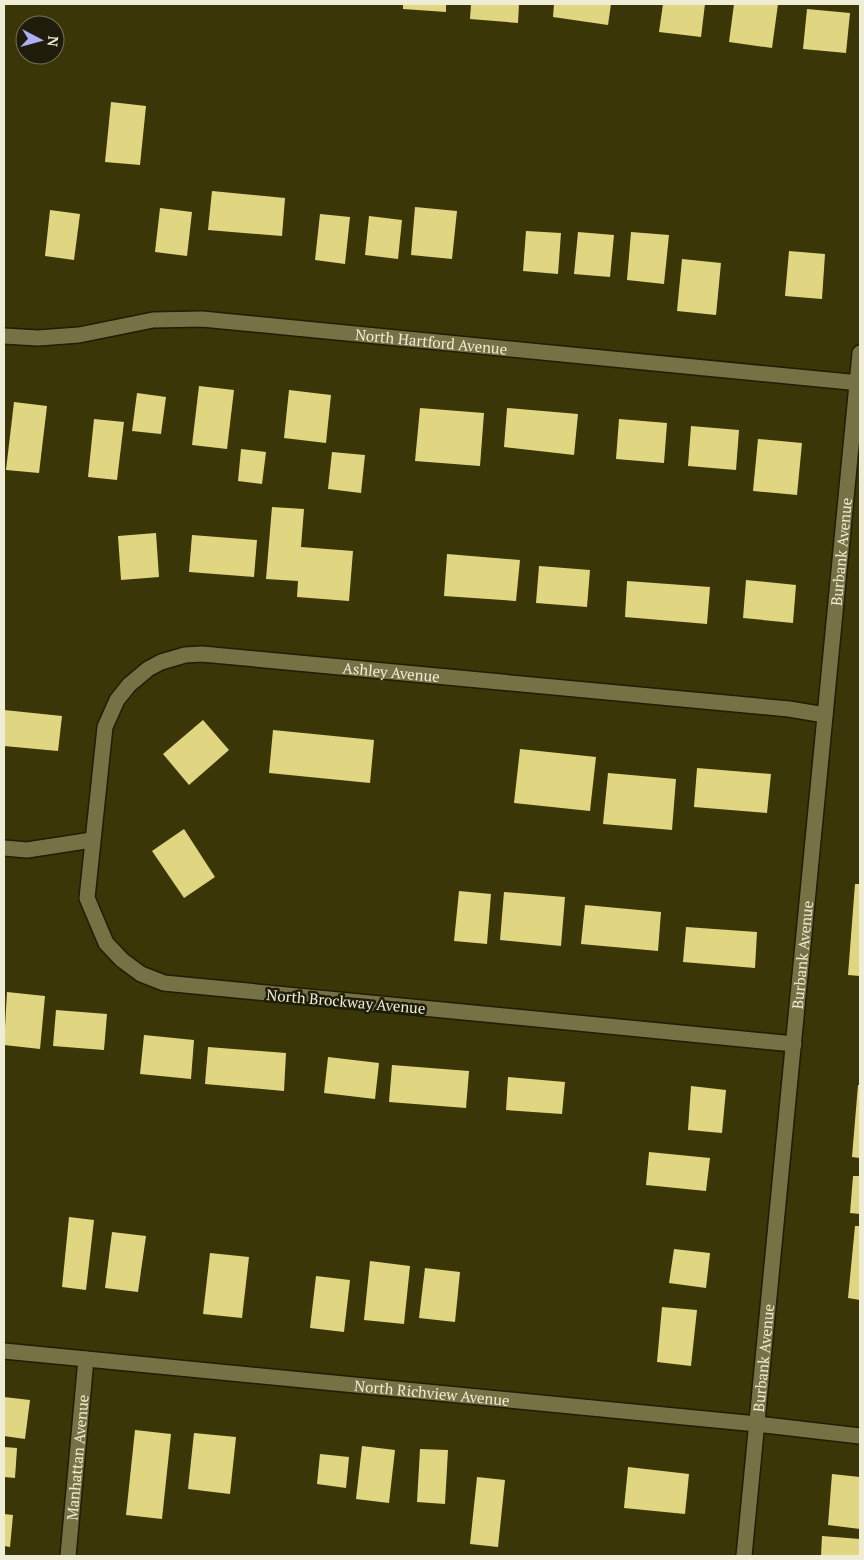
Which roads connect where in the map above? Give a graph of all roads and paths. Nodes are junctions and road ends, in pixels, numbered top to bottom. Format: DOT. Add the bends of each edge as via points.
graph roads {
  1 [pos="4,336"];
  2 [pos="860,353"];
  3 [pos="859,382"];
  4 [pos="825,715"];
  5 [pos="92,840"];
  6 [pos="4,848"];
  7 [pos="794,1044"];
  8 [pos="4,1351"];
  9 [pos="86,1359"];
  10 [pos="758,1424"];
  11 [pos="860,1436"];
  12 [pos="68,1556"];
  13 [pos="744,1556"];
  1 -- 3 [label="street, North Hartford Avenue" via="79,335 153,320 202,319"];
  2 -- 3 [label="street, Burbank Avenue"];
  3 -- 4 [label="street, Burbank Avenue"];
  4 -- 5 [label="street, Ashley Avenue" via="779,708 202,654 185,655 148,669 128,685 117,700 104,728"];
  4 -- 7 [label="street, Burbank Avenue"];
  5 -- 6 [label="street" via="27,850"];
  5 -- 7 [label="street, North Brockway Avenue" via="87,898 106,943 141,974 164,983"];
  7 -- 10 [label="street, Burbank Avenue"];
  8 -- 9 [label="street, North Richview Avenue"];
  9 -- 10 [label="street, North Richview Avenue"];
  9 -- 12 [label="street, Manhattan Avenue"];
  10 -- 11 [label="street, North Richview Avenue"];
  10 -- 13 [label="street, Burbank Avenue"];
}
